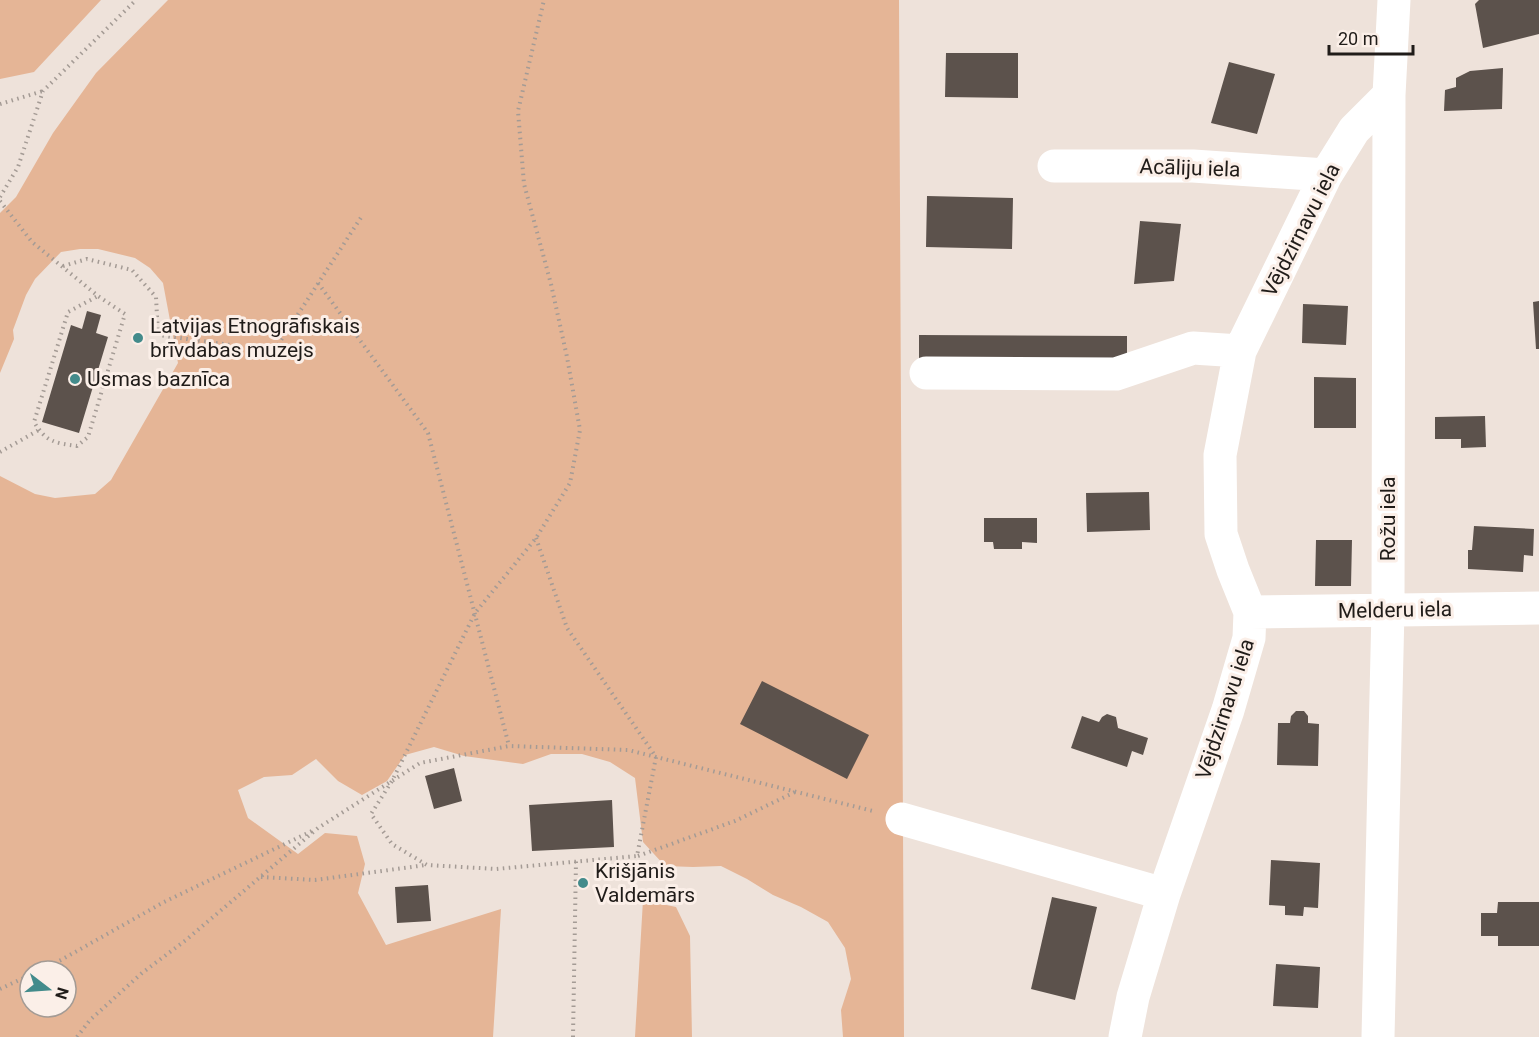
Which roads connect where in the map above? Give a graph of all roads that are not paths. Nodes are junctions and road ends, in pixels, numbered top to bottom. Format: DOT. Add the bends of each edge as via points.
graph roads {
  1 [pos="1394,0"];
  2 [pos="1389,94"];
  3 [pos="1054,166"];
  4 [pos="1326,175"];
  5 [pos="1240,351"];
  6 [pos="926,373"];
  7 [pos="1539,608"];
  8 [pos="1388,610"];
  9 [pos="1250,612"];
  10 [pos="902,819"];
  11 [pos="1164,894"];
  12 [pos="1125,1037"];
  13 [pos="1378,1037"];
  1 -- 2 [label="street, Rožu iela"];
  2 -- 4 [label="street, Vējdzirnavu iela" via="1354,130"];
  2 -- 8 [label="street, Rožu iela"];
  3 -- 4 [label="street, Acāliju iela" via="1193,166"];
  4 -- 5 [label="street, Vējdzirnavu iela"];
  5 -- 6 [label="street" via="1193,348 1116,374"];
  5 -- 9 [label="street, Vējdzirnavu iela" via="1220,455 1221,534"];
  7 -- 8 [label="street, Melderu iela"];
  8 -- 9 [label="street, Melderu iela"];
  8 -- 13 [label="street, Rožu iela"];
  9 -- 11 [label="street, Vējdzirnavu iela" via="1249,638 1228,710"];
  10 -- 11 [label="street"];
  11 -- 12 [label="street, Vējdzirnavu iela"];
}
